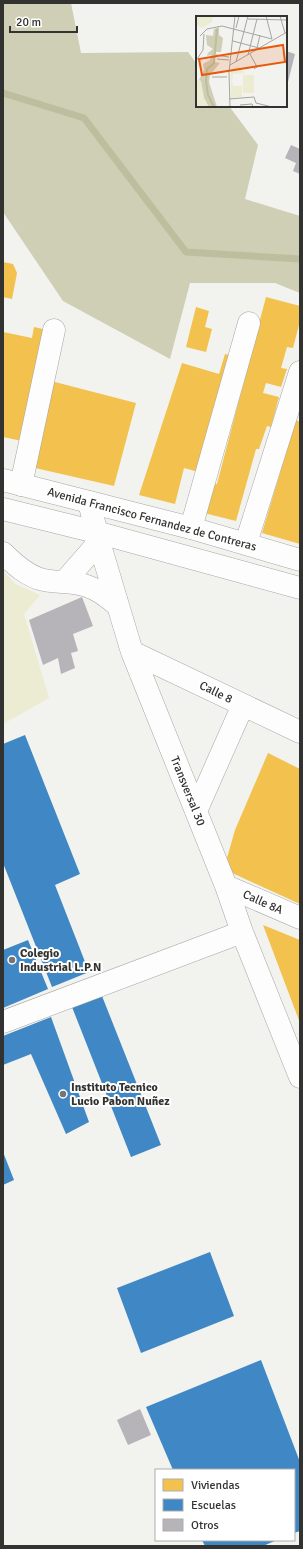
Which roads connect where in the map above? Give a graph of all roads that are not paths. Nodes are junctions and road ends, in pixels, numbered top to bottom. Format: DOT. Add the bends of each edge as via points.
graph roads {
  1 [pos="249,323"];
  2 [pos="54,330"];
  3 [pos="300,372"];
  4 [pos="12,482"];
  5 [pos="89,502"];
  6 [pos="3,509"];
  7 [pos="191,528"];
  8 [pos="97,537"];
  9 [pos="246,543"];
  10 [pos="3,553"];
  11 [pos="300,560"];
  12 [pos="65,581"];
  13 [pos="300,588"];
  14 [pos="118,606"];
  15 [pos="132,652"];
  16 [pos="243,705"];
  17 [pos="300,732"];
  18 [pos="196,811"];
  19 [pos="226,886"];
  20 [pos="300,918"];
  21 [pos="242,932"];
  22 [pos="3,1022"];
  23 [pos="298,1067"];
  1 -- 7 [label="street"];
  2 -- 4 [label="street"];
  3 -- 9 [label="street"];
  4 -- 5 [label="street, Avenida Francisco Fernandez de Contreras"];
  5 -- 7 [label="street, Avenida Francisco Fernandez de Contreras"];
  5 -- 8 [label="street, Transversal 30"];
  6 -- 8 [label="street"];
  7 -- 9 [label="street, Avenida Francisco Fernandez de Contreras"];
  8 -- 12 [label="street"];
  8 -- 13 [label="street"];
  8 -- 14 [label="street, Transversal 30"];
  9 -- 11 [label="street, Avenida Francisco Fernandez de Contreras"];
  10 -- 12 [label="street" via="18,568 43,580"];
  12 -- 14 [label="street" via="87,586 105,595"];
  14 -- 15 [label="street, Transversal 30"];
  15 -- 16 [label="street, Calle 8"];
  15 -- 18 [label="street, Transversal 30"];
  16 -- 17 [label="street, Calle 8"];
  16 -- 18 [label="street"];
  18 -- 19 [label="street, Transversal 30"];
  19 -- 20 [label="street, Calle 8A"];
  19 -- 21 [label="street, Transversal 30"];
  21 -- 22 [label="street"];
  21 -- 23 [label="street, Transversal 30"];
}
